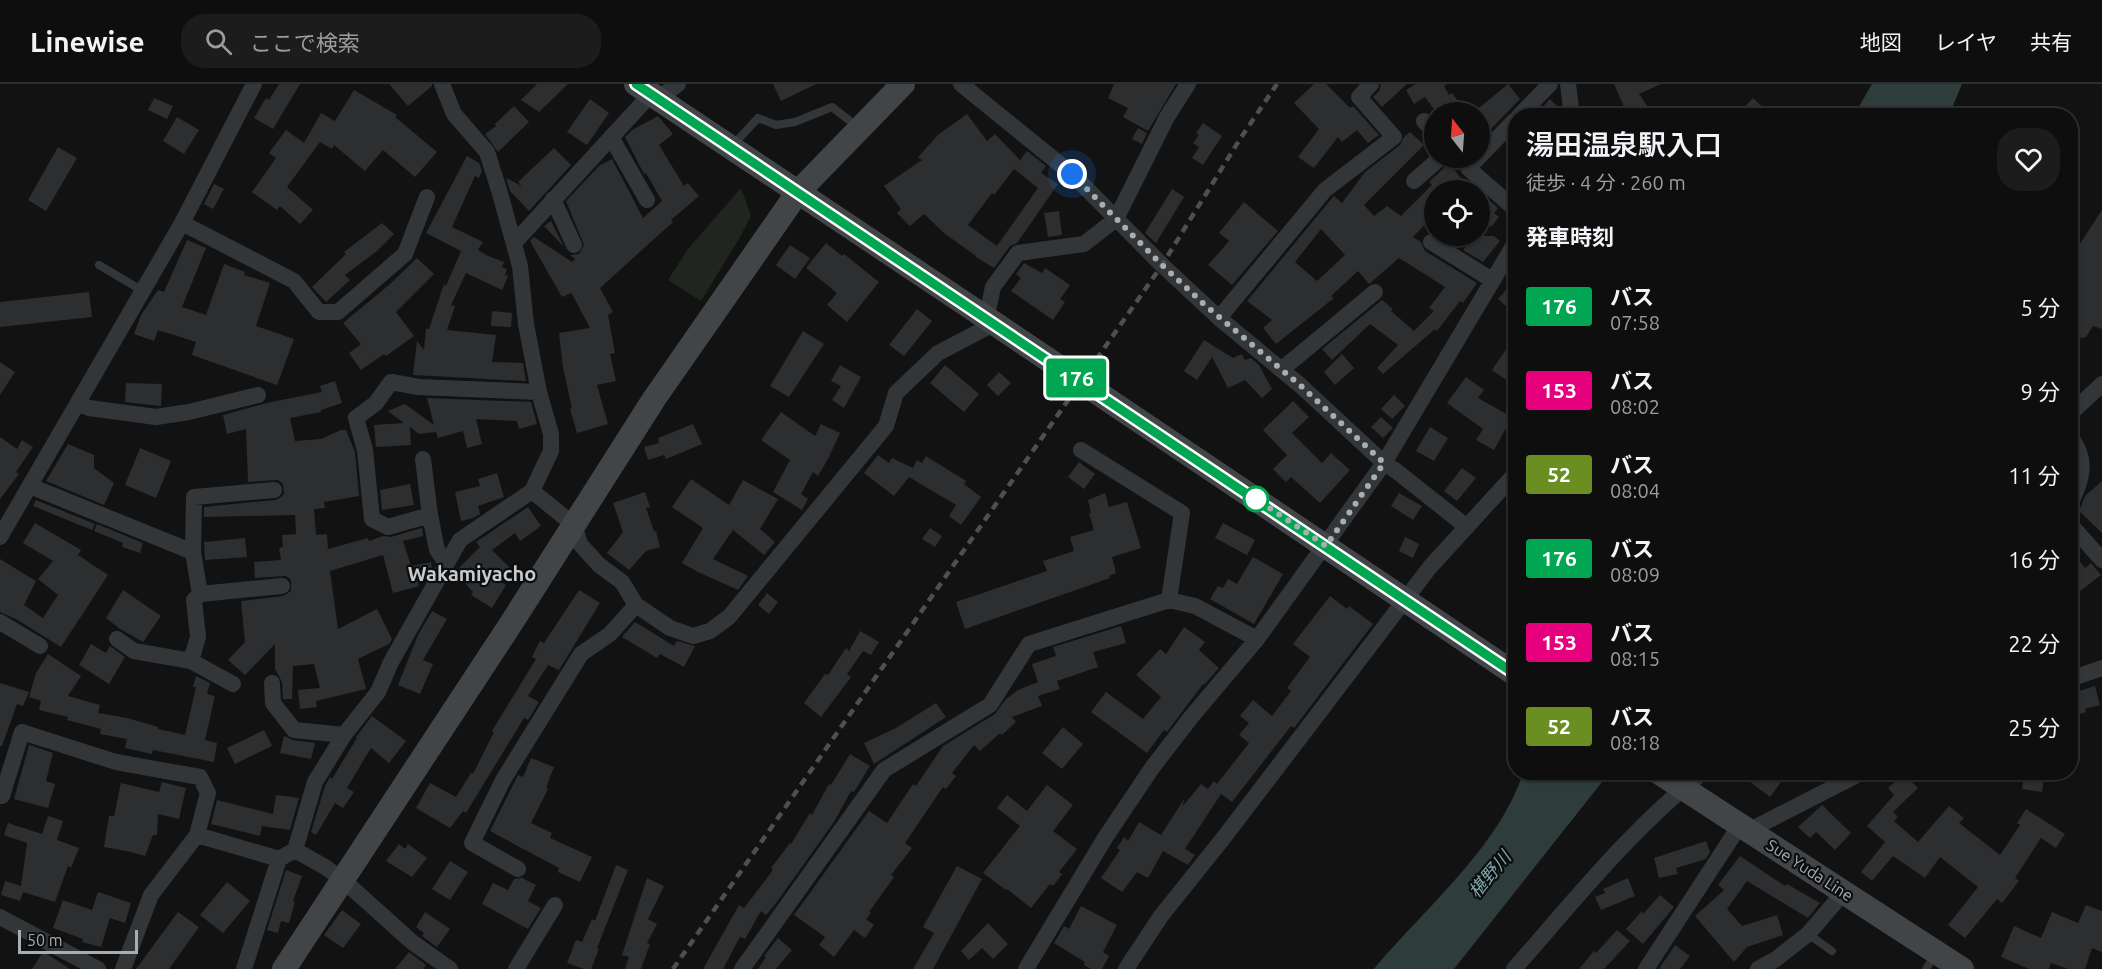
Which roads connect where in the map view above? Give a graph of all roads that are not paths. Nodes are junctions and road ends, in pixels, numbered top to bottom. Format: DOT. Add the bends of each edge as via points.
graph roads {
  1 [pos="254,84"];
  2 [pos="442,84"];
  3 [pos="678,84"];
  4 [pos="903,84"];
  5 [pos="961,84"];
  6 [pos="1188,84"];
  7 [pos="1371,84"];
  8 [pos="1550,84"];
  9 [pos="1568,84"];
  10 [pos="648,92"];
  11 [pos="1527,108"];
  12 [pos="1571,108"];
  13 [pos="1508,126"];
  14 [pos="859,128"];
  15 [pos="611,137"];
  16 [pos="1490,143"];
  17 [pos="731,147"];
  18 [pos="1429,168"];
  19 [pos="1478,168"];
  20 [pos="1414,181"];
  21 [pos="798,192"];
  22 [pos="427,198"];
  23 [pos="553,199"];
  24 [pos="647,200"];
  25 [pos="1508,201"];
  26 [pos="1116,219"];
  27 [pos="183,223"];
  28 [pos="514,243"];
  29 [pos="574,246"];
  30 [pos="1437,246"];
  31 [pos="1508,254"];
  32 [pos="99,265"];
  33 [pos="1492,280"];
  34 [pos="144,291"];
  35 [pos="1375,292"];
  36 [pos="1220,318"];
  37 [pos="1281,370"];
  38 [pos="2102,384"];
  39 [pos="539,392"];
  40 [pos="258,395"];
  41 [pos="78,403"];
  42 [pos="2078,406"];
  43 [pos="1081,450"];
  44 [pos="2078,450"];
  45 [pos="423,459"];
  46 [pos="1384,463"];
  47 [pos="1508,482"];
  48 [pos="2078,485"];
  49 [pos="30,486"];
  50 [pos="274,490"];
  51 [pos="532,491"];
  52 [pos="6,514"];
  53 [pos="430,515"];
  54 [pos="574,525"];
  55 [pos="1467,527"];
  56 [pos="2078,533"];
  57 [pos="0,537"];
  58 [pos="1326,546"];
  59 [pos="193,552"];
  60 [pos="2102,560"];
  61 [pos="446,563"];
  62 [pos="282,586"];
  63 [pos="200,594"];
  64 [pos="1169,600"];
  65 [pos="1413,604"];
  66 [pos="636,605"];
  67 [pos="0,622"];
  68 [pos="117,639"];
  69 [pos="1257,639"];
  70 [pos="40,646"];
  71 [pos="191,661"];
  72 [pos="2102,668"];
  73 [pos="1508,669"];
  74 [pos="2078,676"];
  75 [pos="272,683"];
  76 [pos="233,684"];
  77 [pos="344,735"];
  78 [pos="1846,780"];
  79 [pos="1671,781"];
  80 [pos="2,796"];
  81 [pos="1745,827"];
  82 [pos="197,835"];
  83 [pos="295,850"];
  84 [pos="279,859"];
  85 [pos="518,869"];
  86 [pos="343,880"];
  87 [pos="1844,892"];
  88 [pos="555,905"];
  89 [pos="0,917"];
  90 [pos="1808,934"];
  91 [pos="1832,951"];
  92 [pos="1931,961"];
  93 [pos="98,969"];
  94 [pos="123,969"];
  95 [pos="244,969"];
  96 [pos="284,969"];
  97 [pos="450,969"];
  98 [pos="516,969"];
  99 [pos="742,969"];
  100 [pos="1026,969"];
  101 [pos="1126,969"];
  102 [pos="1514,969"];
  103 [pos="1646,969"];
  104 [pos="1758,969"];
  105 [pos="1962,969"];
  1 -- 27 [label="street"];
  2 -- 28 [label="street" via="454,114 487,152"];
  3 -- 10 [label="street"];
  4 -- 14 [label="main road"];
  5 -- 26 [label="street" via="1072,174"];
  6 -- 26 [label="street"];
  7 -- 36 [label="street" via="1359,96 1394,137 1325,190"];
  8 -- 11 [label="street"];
  9 -- 12 [label="street"];
  10 -- 15 [label="street"];
  10 -- 17 [label="main road"];
  13 -- 16 [label="street"];
  14 -- 17 [label="lane" via="832,107 776,125 759,118"];
  14 -- 21 [label="main road"];
  15 -- 23 [label="street"];
  15 -- 24 [label="street"];
  17 -- 21 [label="main road"];
  18 -- 20 [label="street"];
  19 -- 25 [label="street"];
  21 -- 54 [label="main road" via="654,399"];
  21 -- 58 [label="main road, bridge"];
  22 -- 27 [label="street" via="405,254 338,312 320,312 294,281"];
  23 -- 28 [label="street"];
  23 -- 29 [label="street"];
  26 -- 36 [label="street"];
  26 -- 66 [label="street" via="1084,244 1018,253 993,287 984,329 938,353 896,393 885,426 729,617 710,631 693,636 670,628"];
  27 -- 34 [label="street"];
  28 -- 39 [label="street"];
  30 -- 33 [label="street"];
  31 -- 33 [label="street"];
  32 -- 34 [label="lane"];
  33 -- 46 [label="street"];
  34 -- 41 [label="street"];
  35 -- 37 [label="street"];
  36 -- 37 [label="street"];
  37 -- 46 [label="street"];
  38 -- 42 [label="street"];
  39 -- 51 [label="street" via="551,434 551,451"];
  39 -- 53 [label="street" via="419,387 391,382 376,403 356,418 365,450 372,519 388,527"];
  40 -- 41 [label="street" via="156,417"];
  41 -- 49 [label="street"];
  43 -- 64 [label="street" via="1182,513"];
  44 -- 48 [label="street" via="2084,470"];
  45 -- 53 [label="street"];
  46 -- 55 [label="street"];
  46 -- 58 [label="street"];
  47 -- 55 [label="street"];
  49 -- 52 [label="street"];
  49 -- 59 [label="street"];
  50 -- 59 [label="street" via="194,497"];
  51 -- 54 [label="street"];
  51 -- 61 [label="street" via="460,540"];
  52 -- 57 [label="street"];
  53 -- 61 [label="street" via="437,550"];
  54 -- 66 [label="street" via="580,544 622,582"];
  54 -- 86 [label="main road"];
  55 -- 65 [label="street" via="1430,567"];
  56 -- 60 [label="street"];
  58 -- 65 [label="main road"];
  58 -- 69 [label="street"];
  59 -- 63 [label="street"];
  61 -- 77 [label="street" via="378,692"];
  62 -- 63 [label="street"];
  63 -- 71 [label="street" via="194,600 198,636"];
  64 -- 69 [label="street" via="1195,606"];
  64 -- 99 [label="street" via="1029,644 990,705 884,770"];
  65 -- 73 [label="main road"];
  65 -- 101 [label="street" via="1161,916"];
  66 -- 85 [label="street" via="610,634 581,654 503,780 472,843"];
  67 -- 70 [label="street"];
  68 -- 71 [label="street" via="134,651"];
  69 -- 100 [label="street" via="1152,768"];
  71 -- 76 [label="street"];
  72 -- 74 [label="street"];
  75 -- 77 [label="street" via="273,703 294,730"];
  77 -- 83 [label="street" via="315,782"];
  78 -- 81 [label="street"];
  79 -- 81 [label="main road, Sue Yuda Line"];
  79 -- 102 [label="street" via="1659,808"];
  80 -- 82 [label="street" via="22,732 116,762 200,777 208,793"];
  81 -- 87 [label="main road, Sue Yuda Line"];
  81 -- 103 [label="street"];
  82 -- 84 [label="street"];
  82 -- 94 [label="street" via="151,895"];
  83 -- 84 [label="street"];
  83 -- 86 [label="street"];
  84 -- 95 [label="street"];
  86 -- 96 [label="main road"];
  86 -- 97 [label="street" via="412,942"];
  87 -- 90 [label="street"];
  87 -- 92 [label="main road, Sue Yuda Line"];
  88 -- 98 [label="street"];
  89 -- 93 [label="street"];
  90 -- 91 [label="lane"];
  90 -- 104 [label="street"];
  92 -- 105 [label="main road, Sue Yuda Line"];
}
